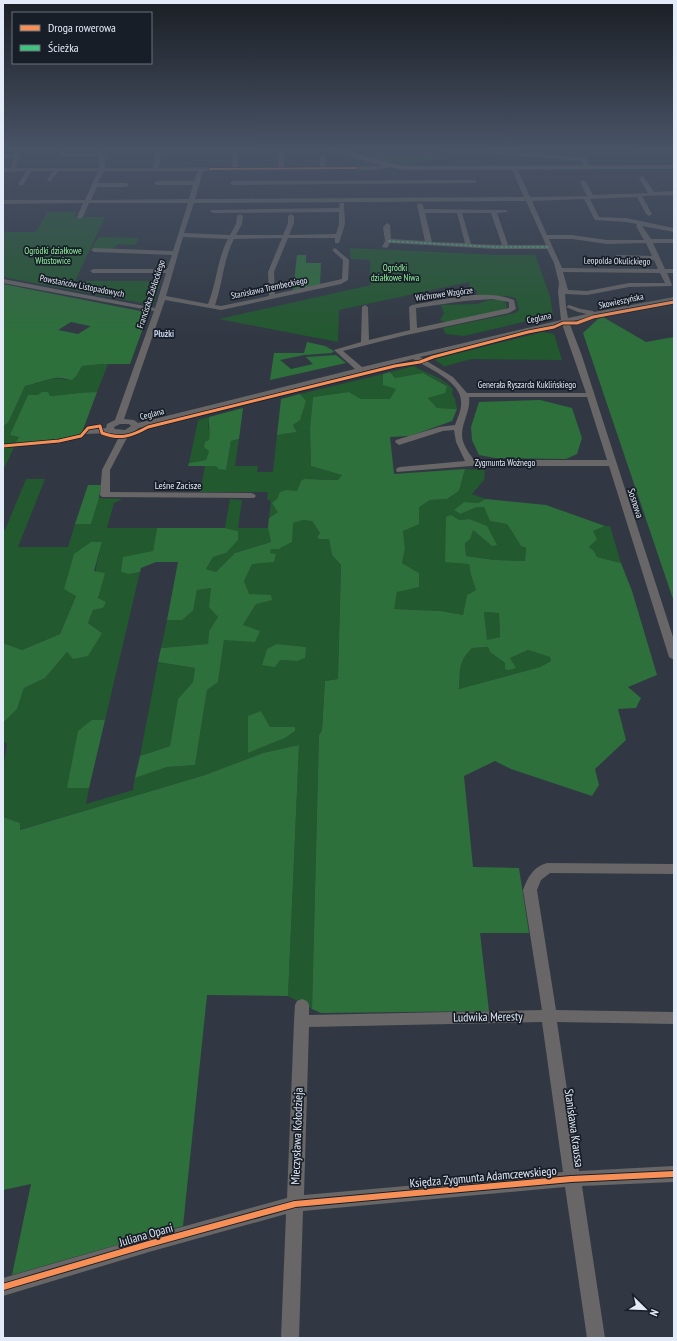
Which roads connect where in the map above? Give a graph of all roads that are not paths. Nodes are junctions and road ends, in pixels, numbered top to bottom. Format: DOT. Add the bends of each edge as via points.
graph roads {
  1 [pos="82,213"];
  2 [pos="188,213"];
  3 [pos="342,213"];
  4 [pos="422,213"];
  5 [pos="459,213"];
  6 [pos="494,213"];
  7 [pos="534,213"];
  8 [pos="595,213"];
  9 [pos="240,216"];
  10 [pos="290,216"];
  11 [pos="80,217"];
  12 [pos="641,223"];
  13 [pos="387,225"];
  14 [pos="674,230"];
  15 [pos="181,235"];
  16 [pos="286,236"];
  17 [pos="339,236"];
  18 [pos="232,237"];
  19 [pos="546,237"];
  20 [pos="649,242"];
  21 [pos="674,242"];
  22 [pos="429,243"];
  23 [pos="469,246"];
  24 [pos="506,247"];
  25 [pos="550,247"];
  26 [pos="94,250"];
  27 [pos="175,253"];
  28 [pos="617,258"];
  29 [pos="657,258"];
  30 [pos="559,270"];
  31 [pos="93,271"];
  32 [pos="170,271"];
  33 [pos="662,271"];
  34 [pos="674,271"];
  35 [pos="3,281"];
  36 [pos="563,292"];
  37 [pos="272,296"];
  38 [pos="162,297"];
  39 [pos="674,299"];
  40 [pos="211,306"];
  41 [pos="365,307"];
  42 [pos="569,307"];
  43 [pos="628,307"];
  44 [pos="157,310"];
  45 [pos="596,312"];
  46 [pos="568,320"];
  47 [pos="414,332"];
  48 [pos="509,332"];
  49 [pos="365,342"];
  50 [pos="414,357"];
  51 [pos="361,370"];
  52 [pos="464,395"];
  53 [pos="590,395"];
  54 [pos="129,423"];
  55 [pos="459,427"];
  56 [pos="116,431"];
  57 [pos="400,442"];
  58 [pos="471,463"];
  59 [pos="611,463"];
  60 [pos="400,470"];
  61 [pos="251,496"];
  62 [pos="674,657"];
  63 [pos="674,869"];
  64 [pos="302,1013"];
  65 [pos="550,1016"];
  66 [pos="674,1018"];
  67 [pos="674,1174"];
  68 [pos="571,1179"];
  69 [pos="295,1204"];
  70 [pos="3,1287"];
  71 [pos="290,1338"];
  72 [pos="596,1338"];
  1 -- 11 [label="street"];
  2 -- 15 [label="street, Franciszka Zabłockiego"];
  3 -- 17 [label="street, Stanisława Trembeckiego"];
  4 -- 22 [label="street"];
  5 -- 23 [label="street"];
  6 -- 24 [label="street"];
  7 -- 19 [label="street"];
  8 -- 12 [label="street" via="597,219"];
  9 -- 18 [label="street"];
  10 -- 16 [label="street" via="291,223"];
  12 -- 14 [label="street"];
  12 -- 20 [label="street" via="639,226"];
  13 -- 22 [label="street" via="386,244"];
  15 -- 18 [label="street"];
  15 -- 27 [label="street, Franciszka Zabłockiego"];
  16 -- 17 [label="street"];
  16 -- 18 [label="street"];
  16 -- 37 [label="street" via="271,272"];
  17 -- 37 [label="street, Stanisława Trembeckiego" via="335,248 346,260 345,280"];
  18 -- 40 [label="street" via="224,252 217,290"];
  19 -- 20 [label="street" via="572,237 607,242"];
  19 -- 25 [label="street"];
  20 -- 21 [label="street"];
  20 -- 29 [label="street"];
  22 -- 23 [label="street"];
  23 -- 24 [label="street"];
  24 -- 25 [label="street"];
  25 -- 30 [label="street"];
  26 -- 27 [label="street"];
  27 -- 32 [label="street, Franciszka Zabłockiego"];
  28 -- 29 [label="street"];
  29 -- 33 [label="street"];
  30 -- 33 [label="street, Leopolda Okulickiego"];
  30 -- 36 [label="street"];
  31 -- 32 [label="street"];
  32 -- 38 [label="street, Franciszka Zabłockiego"];
  33 -- 34 [label="street, Leopolda Okulickiego"];
  33 -- 36 [label="street" via="669,285 629,285 591,293"];
  35 -- 44 [label="street, Powstańców Listopadowych"];
  36 -- 42 [label="street"];
  36 -- 46 [label="street"];
  37 -- 40 [label="street, Stanisława Trembeckiego" via="224,307"];
  38 -- 40 [label="street, Stanisława Trembeckiego"];
  38 -- 44 [label="street, Franciszka Zabłockiego"];
  39 -- 43 [label="street, Skowieszyńska"];
  41 -- 49 [label="street"];
  42 -- 45 [label="street"];
  42 -- 46 [label="street"];
  43 -- 45 [label="street, Skowieszyńska"];
  43 -- 46 [label="street, Skowieszyńska"];
  44 -- 54 [label="street, Franciszka Zabłockiego" via="126,402"];
  45 -- 46 [label="street, Skowieszyńska"];
  46 -- 48 [label="street, Ceglana"];
  46 -- 48 [label="street, Ceglana" via="560,325 548,324"];
  46 -- 53 [label="street, Sosnowa"];
  47 -- 47 [label="street, Wichrowe Wzgórze" via="412,307 472,298 504,298 512,301 513,309 509,311"];
  47 -- 49 [label="street, Wichrowe Wzgórze"];
  48 -- 50 [label="street, Ceglana"];
  49 -- 51 [label="street, Wichrowe Wzgórze" via="338,350"];
  50 -- 51 [label="street, Ceglana"];
  50 -- 52 [label="street" via="451,379"];
  51 -- 54 [label="street, Ceglana" via="172,417"];
  52 -- 53 [label="street, Generała Ryszarda Kuklińskiego"];
  52 -- 55 [label="street" via="466,408"];
  53 -- 59 [label="street, Sosnowa"];
  54 -- 56 [label="street"];
  54 -- 56 [label="street" via="133,430"];
  55 -- 57 [label="street" via="442,429"];
  55 -- 58 [label="street" via="458,437"];
  56 -- 61 [label="street, Leśne Zacisze" via="114,453 106,470 106,495"];
  58 -- 59 [label="street, Zygmunta Woźnego"];
  58 -- 60 [label="street, Zygmunta Woźnego"];
  59 -- 62 [label="street, Sosnowa"];
  63 -- 65 [label="street, Stanisława Kraussa" via="556,867 538,874 530,890"];
  64 -- 65 [label="street, Ludwika Meresty"];
  64 -- 69 [label="street, Mieczysława Kołodzieja"];
  65 -- 66 [label="street, Ludwika Meresty"];
  65 -- 68 [label="street, Stanisława Kraussa" via="549,1026"];
  67 -- 68 [label="street, Księdza Zygmunta Adamczewskiego"];
  68 -- 69 [label="street, Księdza Zygmunta Adamczewskiego"];
  68 -- 72 [label="street, Stanisława Kraussa"];
  69 -- 70 [label="street, Juliana Opani"];
  69 -- 71 [label="street, Mieczysława Kołodzieja"];
}
